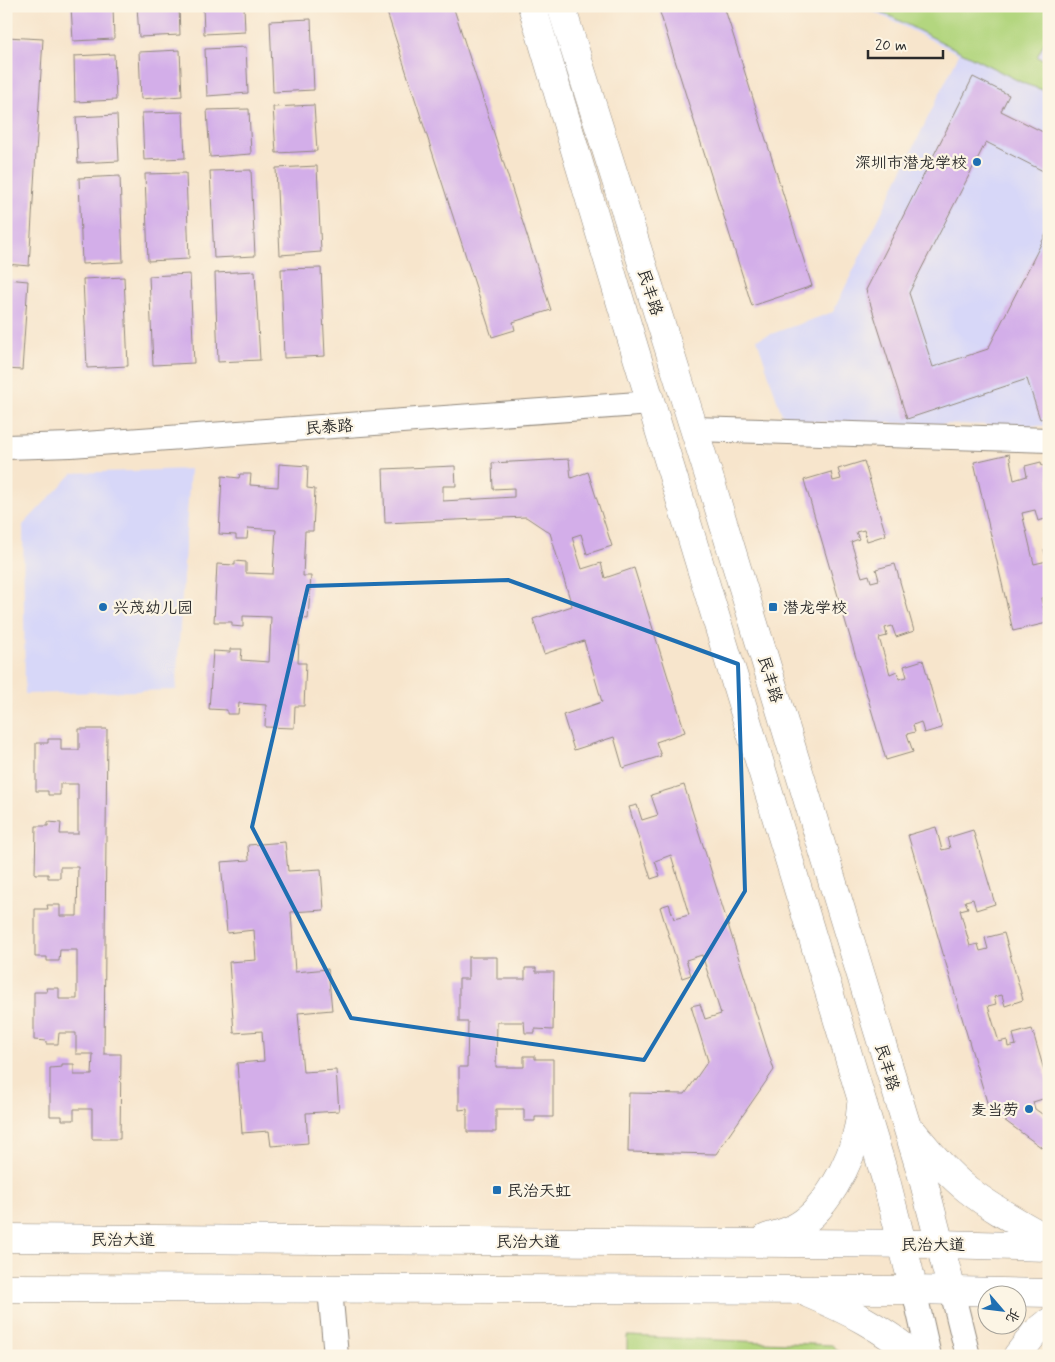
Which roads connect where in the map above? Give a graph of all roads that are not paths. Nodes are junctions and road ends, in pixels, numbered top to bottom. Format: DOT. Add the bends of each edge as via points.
graph roads {
  1 [pos="532,6"];
  2 [pos="560,6"];
  3 [pos="652,403"];
  4 [pos="694,429"];
  5 [pos="1049,440"];
  6 [pos="6,447"];
  7 [pos="862,1098"];
  8 [pos="905,1122"];
  9 [pos="6,1238"];
  10 [pos="1049,1240"];
  11 [pos="753,1242"];
  12 [pos="902,1244"];
  13 [pos="940,1244"];
  14 [pos="1049,1246"];
  15 [pos="6,1288"];
  16 [pos="330,1289"];
  17 [pos="801,1290"];
  18 [pos="914,1290"];
  19 [pos="952,1291"];
  20 [pos="1049,1293"];
  21 [pos="1049,1322"];
  22 [pos="336,1356"];
  23 [pos="915,1356"];
  24 [pos="929,1356"];
  25 [pos="968,1356"];
  26 [pos="1017,1356"];
  1 -- 3 [label="main road, 民丰路"];
  2 -- 4 [label="main road, 民丰路"];
  3 -- 6 [label="street, 民泰路"];
  3 -- 7 [label="main road, 民丰路"];
  4 -- 5 [label="street"];
  4 -- 8 [label="main road, 民丰路"];
  7 -- 11 [label="main road" via="858,1129 835,1186 814,1213 794,1229"];
  7 -- 12 [label="main road, 民丰路"];
  8 -- 10 [label="main road" via="938,1162 967,1189"];
  8 -- 13 [label="main road, 民丰路"];
  9 -- 11 [label="main road, 民治大道"];
  11 -- 12 [label="main road, 民治大道"];
  12 -- 13 [label="main road, 民治大道"];
  12 -- 18 [label="main road, 民丰路"];
  13 -- 14 [label="main road, 民治大道"];
  13 -- 19 [label="main road, 民丰路"];
  15 -- 16 [label="main road"];
  16 -- 17 [label="main road"];
  16 -- 22 [label="street"];
  17 -- 18 [label="main road"];
  17 -- 23 [label="main road" via="858,1317"];
  18 -- 19 [label="main road"];
  18 -- 24 [label="street, 民丰路"];
  19 -- 20 [label="main road"];
  19 -- 25 [label="street, 民丰路"];
  21 -- 26 [label="main road" via="1034,1334"];
}
